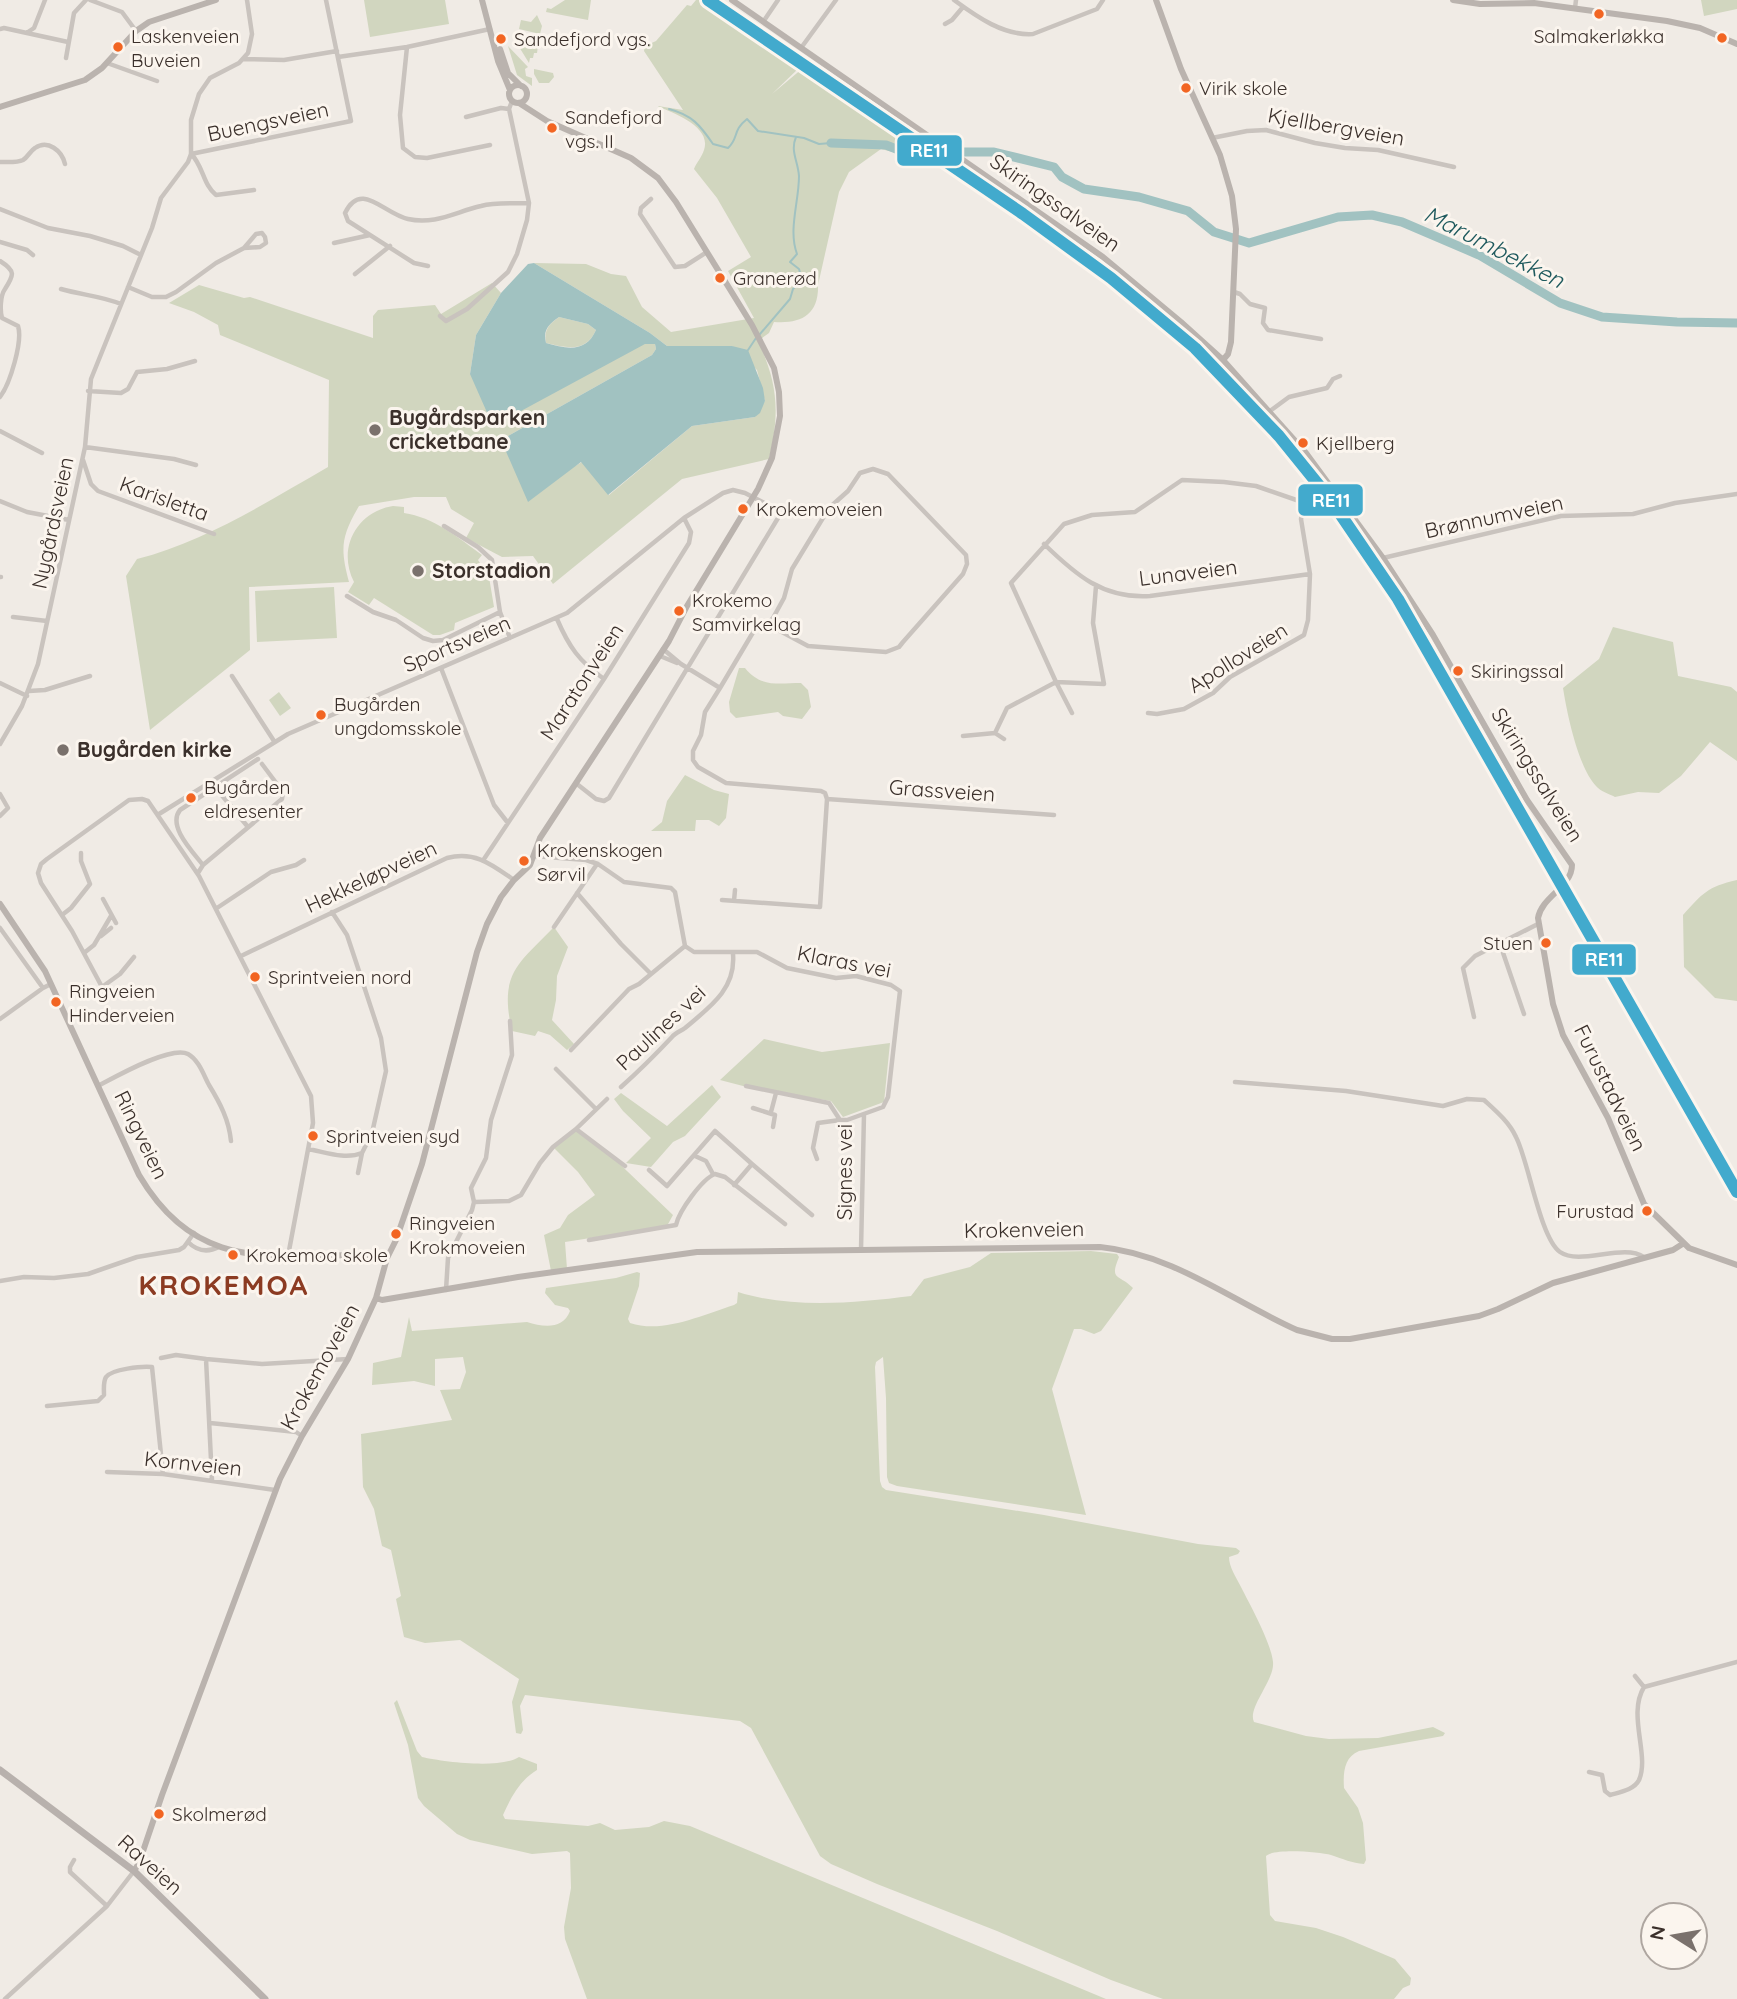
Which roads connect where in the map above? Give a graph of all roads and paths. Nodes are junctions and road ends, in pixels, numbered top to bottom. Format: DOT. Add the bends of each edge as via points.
graph roads {
  1 [pos="45,0"];
  2 [pos="88,0"];
  3 [pos="216,0"];
  4 [pos="247,0"];
  5 [pos="326,0"];
  6 [pos="484,0"];
  7 [pos="732,0"];
  8 [pos="778,0"];
  9 [pos="836,0"];
  10 [pos="954,0"];
  11 [pos="1103,0"];
  12 [pos="1156,0"];
  13 [pos="1453,0"];
  14 [pos="1576,0"];
  15 [pos="963,7"];
  16 [pos="1575,8"];
  17 [pos="763,22"];
  18 [pos="945,24"];
  19 [pos="0,29"];
  20 [pos="490,29"];
  21 [pos="136,31"];
  22 [pos="28,32"];
  23 [pos="68,42"];
  24 [pos="1737,44"];
  25 [pos="407,47"];
  26 [pos="802,48"];
  27 [pos="337,54"];
  28 [pos="66,58"];
  29 [pos="243,60"];
  30 [pos="107,63"];
  31 [pos="156,81"];
  32 [pos="521,86"];
  33 [pos="510,90"];
  34 [pos="526,93"];
  35 [pos="515,102"];
  36 [pos="0,107"];
  37 [pos="509,109"];
  38 [pos="466,117"];
  39 [pos="547,121"];
  40 [pos="1212,138"];
  41 [pos="490,145"];
  42 [pos="191,154"];
  43 [pos="0,162"];
  44 [pos="65,164"];
  45 [pos="1454,167"];
  46 [pos="254,190"];
  47 [pos="651,200"];
  48 [pos="529,203"];
  49 [pos="0,209"];
  50 [pos="370,235"];
  51 [pos="0,242"];
  52 [pos="334,243"];
  53 [pos="390,246"];
  54 [pos="244,248"];
  55 [pos="707,253"];
  56 [pos="33,255"];
  57 [pos="141,255"];
  58 [pos="0,261"];
  59 [pos="428,266"];
  60 [pos="355,274"];
  61 [pos="128,287"];
  62 [pos="61,289"];
  63 [pos="1233,292"];
  64 [pos="121,304"];
  65 [pos="440,316"];
  66 [pos="1321,339"];
  67 [pos="1223,360"];
  68 [pos="195,361"];
  69 [pos="1340,376"];
  70 [pos="89,391"];
  71 [pos="0,397"];
  72 [pos="1270,411"];
  73 [pos="0,431"];
  74 [pos="85,447"];
  75 [pos="43,453"];
  76 [pos="83,460"];
  77 [pos="196,466"];
  78 [pos="1326,478"];
  79 [pos="1737,494"];
  80 [pos="754,496"];
  81 [pos="0,501"];
  82 [pos="1305,503"];
  83 [pos="684,518"];
  84 [pos="69,520"];
  85 [pos="444,526"];
  86 [pos="215,534"];
  87 [pos="1044,544"];
  88 [pos="1383,558"];
  89 [pos="1310,573"];
  90 [pos="1096,586"];
  91 [pos="347,596"];
  92 [pos="500,612"];
  93 [pos="13,617"];
  94 [pos="557,619"];
  95 [pos="47,621"];
  96 [pos="767,624"];
  97 [pos="510,638"];
  98 [pos="661,652"];
  99 [pos="441,668"];
  100 [pos="689,669"];
  101 [pos="89,676"];
  102 [pos="232,676"];
  103 [pos="604,679"];
  104 [pos="1056,682"];
  105 [pos="0,684"];
  106 [pos="720,688"];
  107 [pos="28,693"];
  108 [pos="1072,713"];
  109 [pos="1148,713"];
  110 [pos="995,733"];
  111 [pos="963,736"];
  112 [pos="1004,739"];
  113 [pos="274,741"];
  114 [pos="0,744"];
  115 [pos="211,781"];
  116 [pos="577,784"];
  117 [pos="215,787"];
  118 [pos="0,794"];
  119 [pos="827,799"];
  120 [pos="159,814"];
  121 [pos="1054,815"];
  122 [pos="0,816"];
  123 [pos="508,823"];
  124 [pos="248,827"];
  125 [pos="81,853"];
  126 [pos="534,856"];
  127 [pos="484,859"];
  128 [pos="304,860"];
  129 [pos="598,864"];
  130 [pos="203,865"];
  131 [pos="198,873"];
  132 [pos="514,880"];
  133 [pos="735,890"];
  134 [pos="577,893"];
  135 [pos="103,899"];
  136 [pos="722,900"];
  137 [pos="734,901"];
  138 [pos="0,904"];
  139 [pos="216,908"];
  140 [pos="332,912"];
  141 [pos="62,915"];
  142 [pos="111,916"];
  143 [pos="116,923"];
  144 [pos="1538,924"];
  145 [pos="554,927"];
  146 [pos="0,928"];
  147 [pos="111,928"];
  148 [pos="99,937"];
  149 [pos="1500,944"];
  150 [pos="685,946"];
  151 [pos="84,953"];
  152 [pos="733,953"];
  153 [pos="242,956"];
  154 [pos="134,957"];
  155 [pos="651,974"];
  156 [pos="51,984"];
  157 [pos="43,988"];
  158 [pos="1524,1014"];
  159 [pos="1474,1017"];
  160 [pos="0,1019"];
  161 [pos="510,1021"];
  162 [pos="571,1050"];
  163 [pos="556,1069"];
  164 [pos="1236,1082"];
  165 [pos="98,1086"];
  166 [pos="746,1086"];
  167 [pos="621,1087"];
  168 [pos="776,1093"];
  169 [pos="607,1099"];
  170 [pos="753,1108"];
  171 [pos="596,1110"];
  172 [pos="771,1112"];
  173 [pos="864,1114"];
  174 [pos="840,1120"];
  175 [pos="773,1127"];
  176 [pos="576,1129"];
  177 [pos="231,1141"];
  178 [pos="308,1149"];
  179 [pos="362,1153"];
  180 [pos="695,1156"];
  181 [pos="817,1160"];
  182 [pos="752,1164"];
  183 [pos="625,1166"];
  184 [pos="649,1170"];
  185 [pos="358,1173"];
  186 [pos="713,1174"];
  187 [pos="734,1185"];
  188 [pos="474,1202"];
  189 [pos="812,1215"];
  190 [pos="785,1224"];
  191 [pos="194,1233"];
  192 [pos="589,1240"];
  193 [pos="188,1242"];
  194 [pos="1684,1243"];
  195 [pos="219,1247"];
  196 [pos="861,1250"];
  197 [pos="288,1257"];
  198 [pos="1644,1257"];
  199 [pos="387,1258"];
  200 [pos="1737,1265"];
  201 [pos="0,1280"];
  202 [pos="446,1290"];
  203 [pos="376,1298"];
  204 [pos="161,1358"];
  205 [pos="206,1359"];
  206 [pos="348,1359"];
  207 [pos="47,1406"];
  208 [pos="209,1423"];
  209 [pos="302,1436"];
  210 [pos="107,1472"];
  211 [pos="163,1475"];
  212 [pos="212,1480"];
  213 [pos="275,1490"];
  214 [pos="1737,1662"];
  215 [pos="1635,1676"];
  216 [pos="1644,1687"];
  217 [pos="0,1770"];
  218 [pos="1589,1772"];
  219 [pos="74,1860"];
  220 [pos="134,1871"];
  221 [pos="107,1906"];
  222 [pos="5,1999"];
  223 [pos="265,1999"];
  1 -- 22 [label="street"];
  2 -- 21 [label="street" via="122,12"];
  2 -- 23 [label="street" via="74,13"];
  3 -- 21 [label="main road" via="155,19"];
  4 -- 29 [label="street" via="252,40"];
  5 -- 27 [label="street"];
  6 -- 20 [label="main road, Krokemoveien"];
  6 -- 32 [label="main road, Krokemoveien" via="505,67"];
  7 -- 17 [label="main road, Skiringssalveien"];
  8 -- 17 [label="street"];
  9 -- 26 [label="street"];
  10 -- 15 [label="street"];
  11 -- 15 [label="street" via="1097,9 1024,35 996,27"];
  12 -- 40 [label="main road"];
  13 -- 16 [label="main road"];
  14 -- 16 [label="street"];
  15 -- 18 [label="street"];
  16 -- 24 [label="main road" via="1681,23"];
  17 -- 26 [label="main road, Skiringssalveien"];
  19 -- 22 [label="street"];
  20 -- 25 [label="street"];
  20 -- 33 [label="main road, Krokemoveien"];
  21 -- 30 [label="main road"];
  22 -- 23 [label="street"];
  23 -- 28 [label="street"];
  25 -- 27 [label="street"];
  25 -- 41 [label="street" via="400,115 403,148 415,157 427,158"];
  26 -- 67 [label="main road, Skiringssalveien" via="1103,257"];
  27 -- 29 [label="street"];
  27 -- 42 [label="street, Buengsveien" via="351,121"];
  29 -- 42 [label="street" via="216,73 205,85 193,111"];
  30 -- 31 [label="street"];
  30 -- 36 [label="main road" via="85,80"];
  32 -- 33 [label="main road"];
  32 -- 34 [label="main road, Krokemoveien"];
  33 -- 35 [label="main road, Krokemoveien"];
  34 -- 35 [label="main road" via="525,99"];
  34 -- 39 [label="main road, Krokemoveien"];
  35 -- 37 [label="street"];
  35 -- 39 [label="main road, Krokemoveien"];
  37 -- 38 [label="street"];
  37 -- 48 [label="street"];
  39 -- 55 [label="main road, Krokemoveien" via="631,158 652,173"];
  40 -- 45 [label="street, Kjellbergveien" via="1266,131"];
  40 -- 63 [label="main road" via="1234,208"];
  42 -- 46 [label="street" via="216,195"];
  42 -- 57 [label="street, Nygårdsveien" via="161,198"];
  43 -- 44 [label="street" via="20,161 42,145 60,151"];
  47 -- 55 [label="street" via="640,214 675,267"];
  48 -- 50 [label="street" via="483,205 429,221 407,219 368,199 356,199 345,217"];
  48 -- 65 [label="street" via="508,272 460,314 446,321"];
  49 -- 57 [label="street"];
  50 -- 52 [label="street"];
  50 -- 53 [label="street"];
  51 -- 56 [label="street"];
  53 -- 59 [label="street"];
  53 -- 60 [label="street"];
  54 -- 54 [label="street" via="263,246 265,237 256,234"];
  54 -- 61 [label="street" via="170,296 152,297"];
  55 -- 80 [label="main road, Krokemoveien" via="765,347 778,383 777,443"];
  57 -- 61 [label="street, Nygårdsveien"];
  58 -- 71 [label="street" via="12,272 3,292 2,318 18,326 20,333 10,380"];
  61 -- 64 [label="street, Nygårdsveien"];
  62 -- 64 [label="street"];
  63 -- 66 [label="street" via="1265,308 1268,330"];
  63 -- 67 [label="main road" via="1230,346"];
  64 -- 70 [label="street, Nygårdsveien"];
  67 -- 72 [label="main road, Skiringssalveien"];
  68 -- 70 [label="street" via="138,372 121,393"];
  69 -- 72 [label="street" via="1322,390 1283,399"];
  70 -- 74 [label="street, Nygårdsveien"];
  72 -- 78 [label="main road, Skiringssalveien"];
  73 -- 75 [label="street"];
  74 -- 76 [label="street, Nygårdsveien"];
  74 -- 77 [label="street"];
  76 -- 84 [label="street, Nygårdsveien"];
  76 -- 86 [label="street, Karisletta" via="98,491"];
  78 -- 82 [label="street"];
  78 -- 88 [label="main road, Skiringssalveien"];
  79 -- 88 [label="street, Brønnumveien" via="1633,514 1561,516"];
  80 -- 83 [label="street, Sportsveien" via="729,491"];
  80 -- 98 [label="main road, Krokemoveien"];
  80 -- 100 [label="street" via="778,510 778,518"];
  81 -- 84 [label="street"];
  82 -- 87 [label="street" via="1256,486 1182,480 1135,512 1091,515 1064,524"];
  82 -- 89 [label="street, Apolloveien" via="1301,525"];
  83 -- 94 [label="street, Sportsveien"];
  83 -- 103 [label="street, Maratonveien" via="691,528 691,540"];
  84 -- 95 [label="street, Nygårdsveien"];
  85 -- 92 [label="street" via="492,560"];
  87 -- 90 [label="street, Lunaveien" via="1080,578"];
  87 -- 104 [label="street" via="1011,583"];
  88 -- 144 [label="main road, Skiringssalveien" via="1531,806 1569,860 1572,869 1542,905"];
  89 -- 90 [label="street, Lunaveien" via="1139,596"];
  89 -- 109 [label="street, Apolloveien" via="1306,629 1300,639 1230,677 1184,709"];
  90 -- 104 [label="street" via="1093,623 1104,684"];
  91 -- 92 [label="street" via="433,641"];
  92 -- 97 [label="street"];
  93 -- 95 [label="street"];
  94 -- 97 [label="street, Sportsveien"];
  94 -- 103 [label="street" via="573,651"];
  95 -- 107 [label="street, Nygårdsveien"];
  96 -- 96 [label="street, Grassveien" via="808,646 892,651 963,574 966,555 888,474 868,469 829,508 792,569 784,598"];
  96 -- 106 [label="street, Grassveien" via="755,629"];
  97 -- 99 [label="street, Sportsveien"];
  98 -- 100 [label="street"];
  98 -- 116 [label="main road, Krokemoveien"];
  99 -- 113 [label="street, Sportsveien"];
  99 -- 123 [label="street" via="494,805"];
  100 -- 106 [label="street"];
  100 -- 116 [label="street" via="609,798 599,800"];
  101 -- 107 [label="street"];
  102 -- 113 [label="street"];
  103 -- 123 [label="street, Maratonveien"];
  104 -- 108 [label="street"];
  104 -- 110 [label="street" via="1007,708"];
  105 -- 107 [label="street"];
  106 -- 119 [label="street, Grassveien" via="705,712 693,751 698,767 726,783 821,791"];
  107 -- 114 [label="street, Nygårdsveien"];
  110 -- 111 [label="street"];
  110 -- 112 [label="street"];
  113 -- 115 [label="street, Sportsveien"];
  115 -- 117 [label="street"];
  115 -- 120 [label="street, Sportsveien"];
  116 -- 126 [label="main road, Krokemoveien" via="540,838"];
  117 -- 124 [label="street"];
  117 -- 124 [label="street" via="260,762 284,796"];
  117 -- 130 [label="street" via="176,816 180,834"];
  118 -- 122 [label="street" via="8,808"];
  119 -- 121 [label="street, Grassveien"];
  119 -- 137 [label="street" via="820,907"];
  120 -- 131 [label="street"];
  120 -- 141 [label="street" via="148,801 129,800 41,864 38,878"];
  123 -- 127 [label="street, Maratonveien"];
  124 -- 130 [label="street"];
  125 -- 141 [label="street" via="90,884"];
  126 -- 129 [label="street"];
  126 -- 132 [label="main road, Krokemoveien"];
  127 -- 132 [label="street"];
  127 -- 140 [label="street, Hekkeløpveien" via="447,858"];
  128 -- 139 [label="street" via="271,872"];
  129 -- 134 [label="street"];
  129 -- 150 [label="street" via="624,882 674,889"];
  130 -- 131 [label="street"];
  131 -- 139 [label="street"];
  132 -- 199 [label="main road, Krokemoveien" via="484,932 422,1164"];
  133 -- 137 [label="street"];
  134 -- 145 [label="street"];
  134 -- 155 [label="street"];
  135 -- 142 [label="street"];
  136 -- 137 [label="street"];
  138 -- 156 [label="main road, Ringveien"];
  139 -- 153 [label="street"];
  140 -- 153 [label="street, Hekkeløpveien"];
  140 -- 179 [label="street" via="347,935 381,1038 386,1071 372,1133"];
  141 -- 151 [label="street"];
  142 -- 143 [label="street"];
  142 -- 148 [label="street"];
  144 -- 149 [label="street"];
  144 -- 194 [label="main road, Furustadveien" via="1563,1035 1608,1118 1644,1204"];
  146 -- 157 [label="street"];
  147 -- 148 [label="street"];
  148 -- 151 [label="street"];
  149 -- 158 [label="street"];
  149 -- 159 [label="street" via="1475,956 1463,968"];
  150 -- 152 [label="street, Klaras vei" via="699,953"];
  150 -- 155 [label="street"];
  151 -- 154 [label="street" via="102,987"];
  152 -- 167 [label="street, Paulines vei" via="732,976 724,991"];
  152 -- 173 [label="street, Klaras vei" via="757,952 787,968 836,978 856,976 901,991 886,1103"];
  153 -- 178 [label="street" via="311,1096"];
  155 -- 162 [label="street" via="629,989"];
  156 -- 157 [label="street"];
  156 -- 165 [label="main road, Ringveien"];
  157 -- 160 [label="street"];
  161 -- 188 [label="street" via="512,1055 489,1130 486,1157 471,1188"];
  163 -- 171 [label="street"];
  164 -- 198 [label="street, Krokenveien" via="1346,1091 1443,1106 1484,1100 1517,1138 1535,1200 1557,1250 1572,1256 1632,1253"];
  165 -- 177 [label="street" via="168,1053 189,1055 196,1060 230,1125"];
  165 -- 191 [label="main road, Ringveien" via="145,1186 167,1212"];
  166 -- 168 [label="street, Signes vei"];
  168 -- 172 [label="street"];
  168 -- 174 [label="street, Signes vei" via="829,1103"];
  169 -- 171 [label="street"];
  170 -- 172 [label="street"];
  171 -- 176 [label="street"];
  172 -- 175 [label="street"];
  173 -- 174 [label="street, Signes vei"];
  173 -- 196 [label="street, Signes vei"];
  174 -- 181 [label="street, Signes vei" via="818,1124 813,1148"];
  176 -- 183 [label="street"];
  176 -- 188 [label="street" via="545,1156 518,1198"];
  178 -- 179 [label="street" via="343,1156"];
  178 -- 197 [label="street"];
  179 -- 185 [label="street"];
  180 -- 182 [label="street" via="715,1131"];
  180 -- 184 [label="street" via="667,1186"];
  180 -- 186 [label="street" via="706,1161"];
  182 -- 187 [label="street"];
  182 -- 189 [label="street"];
  186 -- 187 [label="street"];
  186 -- 192 [label="street" via="683,1208 676,1225"];
  187 -- 190 [label="street"];
  188 -- 202 [label="street" via="448,1258"];
  191 -- 193 [label="street"];
  191 -- 195 [label="main road, Ringveien"];
  193 -- 195 [label="street" via="199,1250"];
  193 -- 201 [label="street" via="178,1250 136,1257 88,1274"];
  194 -- 198 [label="main road, Krokenveien"];
  194 -- 200 [label="main road, Furustadveien"];
  195 -- 197 [label="main road, Ringveien"];
  196 -- 198 [label="main road, Krokenveien" via="1114,1248 1168,1264 1297,1330 1341,1340 1479,1316 1553,1283"];
  196 -- 202 [label="main road, Krokenveien" via="680,1254"];
  197 -- 199 [label="main road, Ringveien"];
  199 -- 203 [label="main road, Krokemoveien"];
  202 -- 203 [label="main road, Krokenveien"];
  203 -- 206 [label="main road, Krokemoveien"];
  204 -- 205 [label="street"];
  205 -- 206 [label="street" via="262,1364"];
  205 -- 208 [label="street"];
  206 -- 209 [label="main road, Krokemoveien"];
  207 -- 211 [label="street" via="98,1401 110,1373 152,1367"];
  208 -- 209 [label="street"];
  208 -- 212 [label="street"];
  209 -- 213 [label="main road, Krokemoveien"];
  210 -- 211 [label="street, Kornveien"];
  211 -- 212 [label="street, Kornveien"];
  212 -- 213 [label="street, Kornveien"];
  213 -- 220 [label="main road, Krokemoveien"];
  214 -- 216 [label="street"];
  215 -- 216 [label="street"];
  216 -- 218 [label="street" via="1637,1698 1639,1781 1630,1790 1611,1795 1605,1791 1602,1775"];
  217 -- 220 [label="main road, Raveien"];
  219 -- 221 [label="street" via="70,1872"];
  220 -- 221 [label="street"];
  220 -- 223 [label="main road, Raveien"];
  221 -- 222 [label="street"];
}
